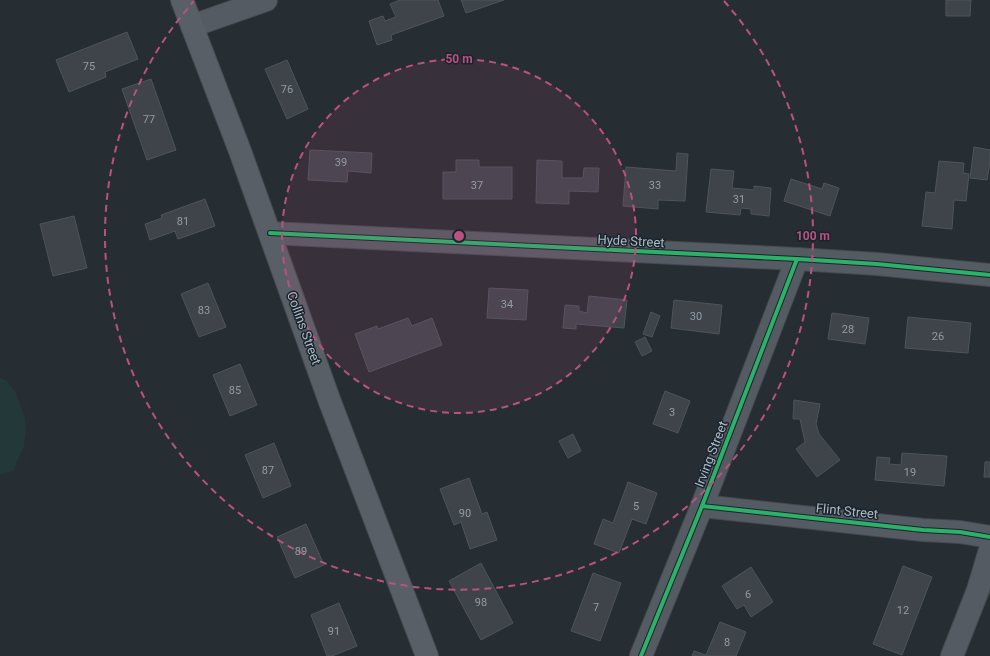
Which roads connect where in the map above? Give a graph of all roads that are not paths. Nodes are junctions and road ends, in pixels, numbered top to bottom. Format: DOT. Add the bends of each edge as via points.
graph roads {
  1 [pos="182,0"];
  2 [pos="266,0"];
  3 [pos="192,26"];
  4 [pos="270,233"];
  5 [pos="797,259"];
  6 [pos="990,275"];
  7 [pos="702,506"];
  8 [pos="990,537"];
  9 [pos="990,550"];
  10 [pos="427,656"];
  11 [pos="642,656"];
  12 [pos="952,656"];
  1 -- 3 [label="main road, Collins Street"];
  2 -- 3 [label="street"];
  3 -- 4 [label="main road, Collins Street"];
  4 -- 5 [label="street, Hyde Street"];
  4 -- 10 [label="main road, Collins Street" via="330,402"];
  5 -- 6 [label="street, Hyde Street"];
  5 -- 7 [label="street, Irving Street"];
  7 -- 8 [label="street, Flint Street"];
  7 -- 11 [label="street, Irving Street"];
  9 -- 12 [label="street" via="978,590"];
}
